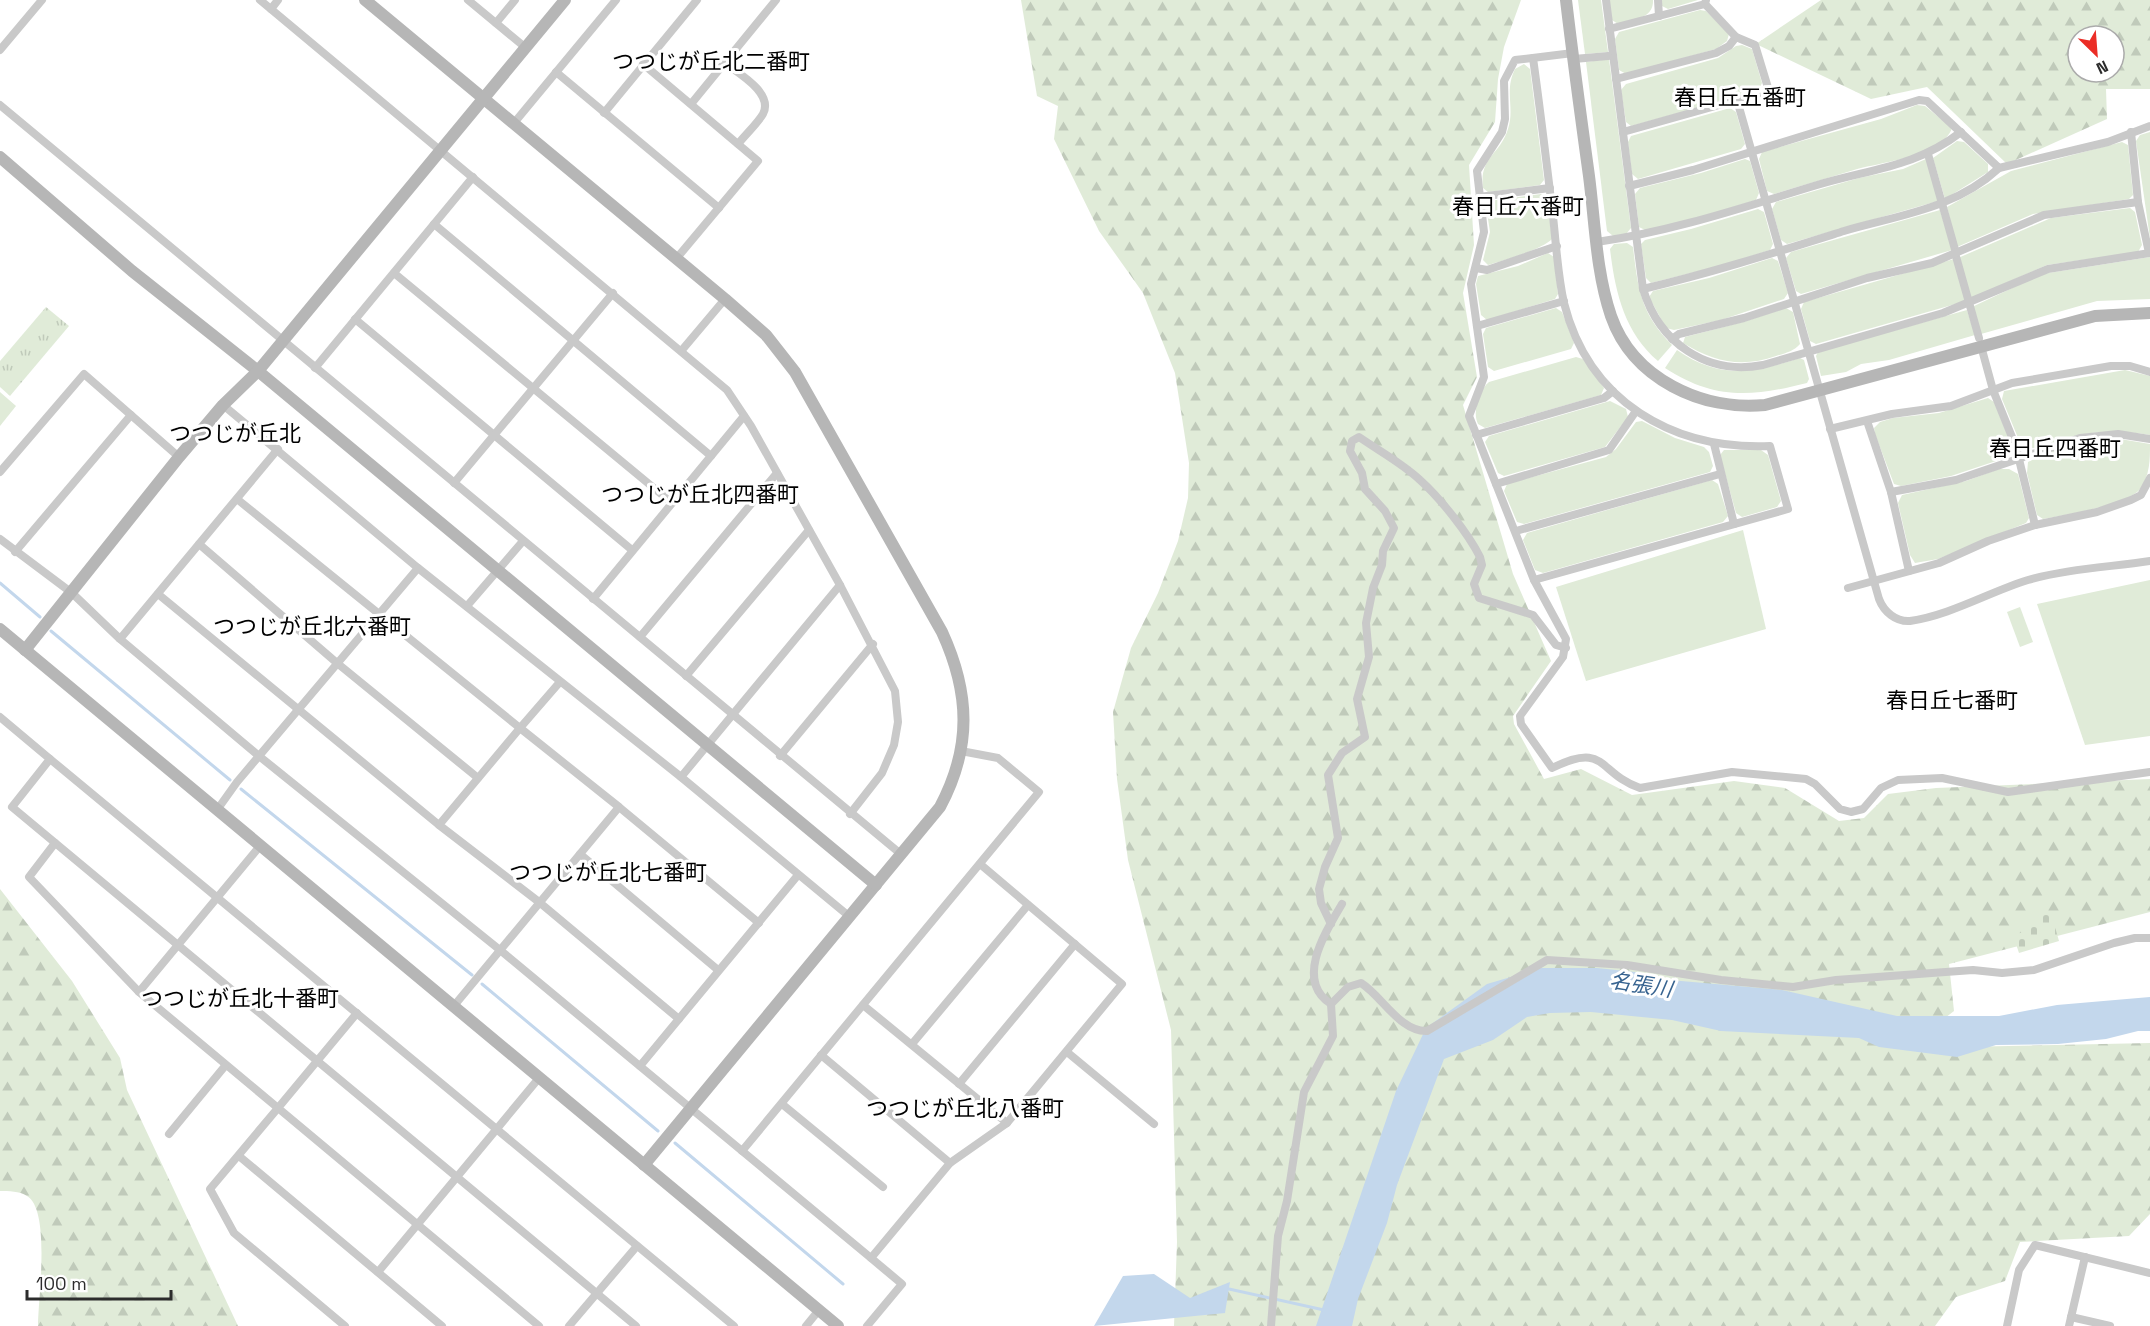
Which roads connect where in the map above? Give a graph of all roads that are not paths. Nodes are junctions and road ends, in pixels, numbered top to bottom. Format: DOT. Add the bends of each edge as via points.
graph roads {
  1 [pos="42,0"];
  2 [pos="260,0"];
  3 [pos="279,0"];
  4 [pos="365,0"];
  5 [pos="468,0"];
  6 [pos="515,0"];
  7 [pos="565,0"];
  8 [pos="616,0"];
  9 [pos="697,0"];
  10 [pos="776,0"];
  11 [pos="1566,0"];
  12 [pos="1606,0"];
  13 [pos="1658,0"];
  14 [pos="1706,2"];
  15 [pos="271,9"];
  16 [pos="1659,16"];
  17 [pos="496,23"];
  18 [pos="1609,29"];
  19 [pos="1736,37"];
  20 [pos="526,48"];
  21 [pos="0,50"];
  22 [pos="1573,56"];
  23 [pos="1608,56"];
  24 [pos="1533,58"];
  25 [pos="725,63"];
  26 [pos="643,64"];
  27 [pos="556,72"];
  28 [pos="1616,79"];
  29 [pos="483,98"];
  30 [pos="1737,100"];
  31 [pos="691,104"];
  32 [pos="0,105"];
  33 [pos="604,113"];
  34 [pos="514,123"];
  35 [pos="2150,126"];
  36 [pos="1623,132"];
  37 [pos="1961,132"];
  38 [pos="2131,132"];
  39 [pos="738,144"];
  40 [pos="442,150"];
  41 [pos="1751,151"];
  42 [pos="1928,154"];
  43 [pos="0,157"];
  44 [pos="1999,168"];
  45 [pos="473,177"];
  46 [pos="1629,186"];
  47 [pos="1550,188"];
  48 [pos="1479,197"];
  49 [pos="1765,200"];
  50 [pos="2138,202"];
  51 [pos="1942,205"];
  52 [pos="719,208"];
  53 [pos="434,224"];
  54 [pos="1636,237"];
  55 [pos="1598,242"];
  56 [pos="1557,246"];
  57 [pos="1780,251"];
  58 [pos="1955,253"];
  59 [pos="2149,253"];
  60 [pos="676,259"];
  61 [pos="1476,268"];
  62 [pos="394,273"];
  63 [pos="1643,289"];
  64 [pos="613,293"];
  65 [pos="725,299"];
  66 [pos="1794,300"];
  67 [pos="1564,301"];
  68 [pos="1969,304"];
  69 [pos="2150,313"];
  70 [pos="355,319"];
  71 [pos="1478,326"];
  72 [pos="1672,339"];
  73 [pos="282,341"];
  74 [pos="573,341"];
  75 [pos="1980,342"];
  76 [pos="682,351"];
  77 [pos="1808,351"];
  78 [pos="315,368"];
  79 [pos="258,371"];
  80 [pos="2150,372"];
  81 [pos="533,388"];
  82 [pos="1819,390"];
  83 [pos="1993,390"];
  84 [pos="1613,391"];
  85 [pos="223,405"];
  86 [pos="1636,411"];
  87 [pos="131,415"];
  88 [pos="744,416"];
  89 [pos="1867,421"];
  90 [pos="1830,429"];
  91 [pos="1476,435"];
  92 [pos="494,437"];
  93 [pos="2150,439"];
  94 [pos="1714,444"];
  95 [pos="278,449"];
  96 [pos="711,456"];
  97 [pos="179,457"];
  98 [pos="2019,458"];
  99 [pos="0,472"];
  100 [pos="777,473"];
  101 [pos="1720,474"];
  102 [pos="2150,478"];
  103 [pos="454,483"];
  104 [pos="1496,484"];
  105 [pos="1891,492"];
  106 [pos="237,499"];
  107 [pos="672,503"];
  108 [pos="1734,524"];
  109 [pos="2035,525"];
  110 [pos="809,530"];
  111 [pos="1516,531"];
  112 [pos="0,539"];
  113 [pos="523,541"];
  114 [pos="200,544"];
  115 [pos="632,550"];
  116 [pos="15,552"];
  117 [pos="2150,561"];
  118 [pos="418,568"];
  119 [pos="498,570"];
  120 [pos="1909,571"];
  121 [pos="1534,580"];
  122 [pos="1873,581"];
  123 [pos="840,585"];
  124 [pos="1848,588"];
  125 [pos="72,593"];
  126 [pos="158,594"];
  127 [pos="593,599"];
  128 [pos="467,606"];
  129 [pos="379,614"];
  130 [pos="0,629"];
  131 [pos="640,638"];
  132 [pos="120,639"];
  133 [pos="873,644"];
  134 [pos="1566,648"];
  135 [pos="25,650"];
  136 [pos="337,663"];
  137 [pos="686,676"];
  138 [pos="559,683"];
  139 [pos="298,710"];
  140 [pos="733,715"];
  141 [pos="0,717"];
  142 [pos="520,728"];
  143 [pos="708,745"];
  144 [pos="961,750"];
  145 [pos="259,756"];
  146 [pos="780,756"];
  147 [pos="50,759"];
  148 [pos="2150,772"];
  149 [pos="681,777"];
  150 [pos="478,778"];
  151 [pos="619,807"];
  152 [pos="217,810"];
  153 [pos="850,814"];
  154 [pos="439,825"];
  155 [pos="55,843"];
  156 [pos="260,846"];
  157 [pos="580,855"];
  158 [pos="902,855"];
  159 [pos="980,864"];
  160 [pos="798,875"];
  161 [pos="876,885"];
  162 [pos="217,897"];
  163 [pos="539,902"];
  164 [pos="1342,904"];
  165 [pos="1028,905"];
  166 [pos="849,917"];
  167 [pos="759,923"];
  168 [pos="1331,924"];
  169 [pos="2150,938"];
  170 [pos="1075,944"];
  171 [pos="178,945"];
  172 [pos="500,950"];
  173 [pos="718,970"];
  174 [pos="139,992"];
  175 [pos="1331,1004"];
  176 [pos="864,1005"];
  177 [pos="453,1007"];
  178 [pos="357,1013"];
  179 [pos="679,1018"];
  180 [pos="912,1044"];
  181 [pos="1066,1052"];
  182 [pos="821,1055"];
  183 [pos="318,1061"];
  184 [pos="225,1066"];
  185 [pos="640,1066"];
  186 [pos="539,1078"];
  187 [pos="959,1084"];
  188 [pos="782,1104"];
  189 [pos="278,1108"];
  190 [pos="691,1108"];
  191 [pos="1007,1123"];
  192 [pos="1154,1124"];
  193 [pos="496,1129"];
  194 [pos="169,1134"];
  195 [pos="742,1151"];
  196 [pos="239,1156"];
  197 [pos="950,1163"];
  198 [pos="644,1166"];
  199 [pos="458,1177"];
  200 [pos="883,1187"];
  201 [pos="417,1225"];
  202 [pos="637,1246"];
  203 [pos="2085,1257"];
  204 [pos="871,1258"];
  205 [pos="378,1272"];
  206 [pos="2150,1273"];
  207 [pos="597,1293"];
  208 [pos="819,1310"];
  209 [pos="2071,1317"];
  210 [pos="345,1326"];
  211 [pos="442,1326"];
  212 [pos="539,1326"];
  213 [pos="569,1326"];
  214 [pos="636,1326"];
  215 [pos="734,1326"];
  216 [pos="806,1326"];
  217 [pos="838,1326"];
  218 [pos="867,1326"];
  219 [pos="1271,1326"];
  220 [pos="2007,1326"];
  221 [pos="2069,1326"];
  222 [pos="2110,1326"];
  1 -- 21 [label="street"];
  2 -- 15 [label="street"];
  3 -- 15 [label="street"];
  4 -- 29 [label="street"];
  5 -- 17 [label="street"];
  6 -- 17 [label="street"];
  7 -- 20 [label="street"];
  8 -- 27 [label="street"];
  9 -- 26 [label="street"];
  10 -- 25 [label="street"];
  11 -- 22 [label="street"];
  12 -- 18 [label="street"];
  13 -- 16 [label="street"];
  14 -- 16 [label="street"];
  14 -- 19 [label="street"];
  15 -- 40 [label="street"];
  16 -- 18 [label="street"];
  17 -- 20 [label="street"];
  18 -- 28 [label="street"];
  19 -- 28 [label="street" via="1716,53"];
  19 -- 30 [label="street" via="1755,45 1769,91"];
  20 -- 29 [label="street"];
  22 -- 23 [label="street"];
  22 -- 24 [label="street"];
  22 -- 55 [label="street"];
  24 -- 47 [label="street"];
  24 -- 48 [label="street" via="1515,60 1504,81 1504,126 1497,143 1478,167"];
  25 -- 31 [label="street"];
  25 -- 39 [label="street" via="759,90 764,104 764,112"];
  26 -- 31 [label="street"];
  26 -- 33 [label="street"];
  27 -- 33 [label="street"];
  27 -- 34 [label="street"];
  28 -- 36 [label="street"];
  29 -- 34 [label="street"];
  29 -- 40 [label="street"];
  30 -- 36 [label="street"];
  30 -- 41 [label="street"];
  31 -- 39 [label="street"];
  32 -- 73 [label="street"];
  33 -- 52 [label="street"];
  34 -- 60 [label="street"];
  35 -- 38 [label="street"];
  36 -- 46 [label="street"];
  37 -- 41 [label="street" via="1927,101 1919,100"];
  37 -- 42 [label="street"];
  37 -- 44 [label="street"];
  38 -- 44 [label="street"];
  38 -- 50 [label="street"];
  39 -- 52 [label="street" via="758,160"];
  40 -- 45 [label="street"];
  40 -- 73 [label="street"];
  41 -- 46 [label="street"];
  41 -- 49 [label="street"];
  42 -- 49 [label="street"];
  42 -- 51 [label="street"];
  43 -- 79 [label="street" via="132,271"];
  44 -- 51 [label="street"];
  45 -- 53 [label="street"];
  45 -- 64 [label="street"];
  46 -- 54 [label="street"];
  47 -- 48 [label="street"];
  47 -- 56 [label="street"];
  48 -- 61 [label="street" via="1485,232"];
  49 -- 54 [label="street" via="1693,224"];
  49 -- 57 [label="street"];
  50 -- 58 [label="street" via="2044,215"];
  50 -- 59 [label="street"];
  51 -- 57 [label="street"];
  51 -- 58 [label="street"];
  52 -- 60 [label="street"];
  53 -- 62 [label="street"];
  53 -- 74 [label="street"];
  54 -- 55 [label="street"];
  54 -- 63 [label="street"];
  55 -- 82 [label="street" via="1600,271 1618,330 1638,359 1671,386 1703,400 1741,406 1765,405"];
  56 -- 61 [label="street" via="1496,267"];
  56 -- 67 [label="street"];
  57 -- 63 [label="street"];
  57 -- 66 [label="street"];
  58 -- 66 [label="street" via="1932,263"];
  58 -- 68 [label="street"];
  59 -- 68 [label="street" via="2055,267"];
  60 -- 65 [label="street"];
  61 -- 71 [label="street" via="1471,284"];
  62 -- 70 [label="street"];
  62 -- 81 [label="street"];
  63 -- 72 [label="street" via="1653,315"];
  64 -- 74 [label="street"];
  64 -- 76 [label="street"];
  65 -- 76 [label="street"];
  65 -- 144 [label="street" via="766,335 795,372 942,632 961,684"];
  66 -- 72 [label="street"];
  66 -- 77 [label="street"];
  67 -- 71 [label="street"];
  67 -- 84 [label="street" via="1581,348"];
  68 -- 75 [label="street"];
  68 -- 77 [label="street"];
  69 -- 75 [label="street" via="2095,316"];
  70 -- 78 [label="street"];
  70 -- 92 [label="street"];
  71 -- 91 [label="street" via="1484,377 1469,416"];
  72 -- 77 [label="street" via="1703,360 1732,367 1763,365"];
  73 -- 78 [label="street"];
  73 -- 79 [label="street"];
  74 -- 81 [label="street"];
  74 -- 96 [label="street"];
  75 -- 82 [label="street"];
  75 -- 83 [label="street"];
  76 -- 88 [label="street" via="720,384"];
  77 -- 82 [label="street"];
  78 -- 103 [label="street"];
  79 -- 85 [label="street"];
  79 -- 119 [label="street"];
  80 -- 83 [label="street" via="2111,366"];
  81 -- 92 [label="street"];
  81 -- 107 [label="street"];
  82 -- 90 [label="street"];
  83 -- 89 [label="street" via="1951,406"];
  83 -- 98 [label="street"];
  84 -- 86 [label="street"];
  84 -- 91 [label="street" via="1604,398"];
  85 -- 95 [label="street"];
  85 -- 97 [label="street"];
  86 -- 94 [label="street" via="1676,433"];
  86 -- 104 [label="street" via="1609,450"];
  87 -- 97 [label="street"];
  87 -- 99 [label="street" via="84,374"];
  87 -- 116 [label="street"];
  88 -- 96 [label="street"];
  88 -- 100 [label="street"];
  89 -- 90 [label="street"];
  89 -- 105 [label="street"];
  90 -- 122 [label="street"];
  91 -- 104 [label="street"];
  92 -- 103 [label="street"];
  92 -- 115 [label="street"];
  93 -- 98 [label="street" via="2100,435"];
  94 -- 101 [label="street"];
  94 -- 108 [label="street" via="1770,446 1788,509"];
  95 -- 106 [label="street"];
  95 -- 118 [label="street"];
  96 -- 107 [label="street"];
  97 -- 125 [label="street"];
  98 -- 105 [label="street" via="1956,480"];
  98 -- 109 [label="street"];
  100 -- 110 [label="street"];
  100 -- 131 [label="street"];
  101 -- 108 [label="street"];
  101 -- 111 [label="street"];
  102 -- 109 [label="street" via="2140,495 2131,500 2097,512"];
  103 -- 113 [label="street"];
  104 -- 111 [label="street"];
  105 -- 120 [label="street"];
  106 -- 114 [label="street"];
  106 -- 129 [label="street"];
  107 -- 115 [label="street"];
  108 -- 121 [label="street"];
  109 -- 120 [label="street"];
  110 -- 123 [label="street"];
  110 -- 137 [label="street"];
  111 -- 121 [label="street"];
  112 -- 116 [label="street"];
  113 -- 119 [label="street"];
  113 -- 127 [label="street"];
  114 -- 126 [label="street"];
  114 -- 136 [label="street"];
  115 -- 127 [label="street"];
  116 -- 125 [label="street"];
  117 -- 122 [label="street" via="2030,580 1910,621 1885,611"];
  118 -- 128 [label="street"];
  118 -- 129 [label="street"];
  119 -- 128 [label="street"];
  119 -- 143 [label="street"];
  120 -- 122 [label="street"];
  121 -- 134 [label="street" via="1566,639"];
  122 -- 124 [label="street"];
  123 -- 133 [label="street"];
  123 -- 140 [label="street"];
  125 -- 132 [label="street"];
  125 -- 135 [label="street"];
  126 -- 132 [label="street"];
  126 -- 139 [label="street"];
  127 -- 131 [label="street"];
  128 -- 138 [label="street"];
  129 -- 136 [label="street"];
  129 -- 142 [label="street"];
  130 -- 135 [label="street"];
  131 -- 137 [label="street"];
  132 -- 145 [label="street"];
  133 -- 146 [label="street"];
  133 -- 153 [label="street" via="895,691 897,735 888,763"];
  134 -- 148 [label="street" via="1520,716 1521,724 1552,768 1573,758 1589,757 1640,788 1753,772 1811,781 1840,809 1851,812 1863,809 1881,788 1898,780 1942,778 2008,792"];
  134 -- 168 [label="street" via="1556,645 1533,615 1479,598 1474,584 1482,565 1480,557 1439,502 1421,480 1362,438 1352,441 1350,451 1362,473 1365,489 1385,510 1394,528 1383,551 1366,623 1370,657 1357,699 1365,737 1340,755 1327,779 1338,838 1319,889"];
  135 -- 152 [label="street"];
  136 -- 139 [label="street"];
  136 -- 150 [label="street"];
  137 -- 140 [label="street"];
  138 -- 142 [label="street"];
  138 -- 149 [label="street"];
  139 -- 145 [label="street"];
  139 -- 154 [label="street"];
  140 -- 143 [label="street"];
  140 -- 146 [label="street"];
  141 -- 147 [label="street"];
  142 -- 150 [label="street"];
  142 -- 151 [label="street"];
  143 -- 149 [label="street"];
  143 -- 161 [label="street"];
  144 -- 158 [label="street" via="940,807"];
  144 -- 159 [label="street" via="998,758 1039,792"];
  145 -- 152 [label="street"];
  145 -- 172 [label="street"];
  146 -- 153 [label="street"];
  147 -- 155 [label="street" via="12,807"];
  147 -- 162 [label="street"];
  149 -- 160 [label="street"];
  150 -- 154 [label="street"];
  151 -- 157 [label="street"];
  151 -- 167 [label="street"];
  152 -- 156 [label="street"];
  153 -- 158 [label="street"];
  154 -- 163 [label="street"];
  155 -- 171 [label="street"];
  155 -- 174 [label="street" via="29,877"];
  156 -- 162 [label="street"];
  156 -- 177 [label="street"];
  157 -- 163 [label="street"];
  157 -- 173 [label="street"];
  158 -- 161 [label="street"];
  159 -- 165 [label="street"];
  159 -- 176 [label="street"];
  160 -- 166 [label="street"];
  160 -- 167 [label="street"];
  161 -- 166 [label="street"];
  162 -- 171 [label="street"];
  162 -- 178 [label="street"];
  163 -- 172 [label="street"];
  163 -- 179 [label="street"];
  164 -- 168 [label="street"];
  165 -- 170 [label="street"];
  165 -- 180 [label="street"];
  166 -- 190 [label="street"];
  167 -- 173 [label="street"];
  168 -- 175 [label="street" via="1315,959 1314,972 1319,993"];
  169 -- 175 [label="street" via="2114,943 2034,969 1836,980 1792,987 1627,965 1547,960 1427,1031 1415,1029 1361,983 1348,987"];
  170 -- 181 [label="street" via="1122,984"];
  170 -- 187 [label="street"];
  171 -- 174 [label="street"];
  171 -- 183 [label="street"];
  172 -- 177 [label="street"];
  172 -- 185 [label="street"];
  173 -- 179 [label="street"];
  174 -- 184 [label="street"];
  175 -- 219 [label="street" via="1333,1036 1304,1092 1278,1236"];
  176 -- 180 [label="street"];
  176 -- 182 [label="street"];
  177 -- 186 [label="street"];
  178 -- 183 [label="street"];
  178 -- 193 [label="street"];
  179 -- 185 [label="street"];
  180 -- 187 [label="street"];
  181 -- 191 [label="street"];
  181 -- 192 [label="street"];
  182 -- 188 [label="street"];
  182 -- 197 [label="street"];
  183 -- 189 [label="street"];
  183 -- 199 [label="street"];
  184 -- 189 [label="street"];
  184 -- 194 [label="street"];
  185 -- 190 [label="street"];
  186 -- 193 [label="street"];
  186 -- 198 [label="street"];
  187 -- 191 [label="street"];
  188 -- 195 [label="street"];
  188 -- 200 [label="street"];
  189 -- 196 [label="street"];
  189 -- 201 [label="street"];
  190 -- 195 [label="street"];
  190 -- 198 [label="street"];
  191 -- 197 [label="street"];
  193 -- 199 [label="street"];
  193 -- 202 [label="street"];
  195 -- 204 [label="street"];
  196 -- 205 [label="street"];
  196 -- 210 [label="street" via="210,1189 234,1233"];
  197 -- 204 [label="street"];
  198 -- 208 [label="street"];
  199 -- 201 [label="street"];
  199 -- 207 [label="street"];
  201 -- 205 [label="street"];
  201 -- 212 [label="street"];
  202 -- 207 [label="street"];
  202 -- 215 [label="street"];
  203 -- 206 [label="street"];
  203 -- 209 [label="street"];
  203 -- 220 [label="street" via="2035,1245 2019,1270"];
  204 -- 218 [label="street" via="902,1284"];
  205 -- 211 [label="street"];
  207 -- 213 [label="street"];
  207 -- 214 [label="street"];
  208 -- 216 [label="street"];
  208 -- 217 [label="street"];
  209 -- 221 [label="street"];
  209 -- 222 [label="street"];
}
